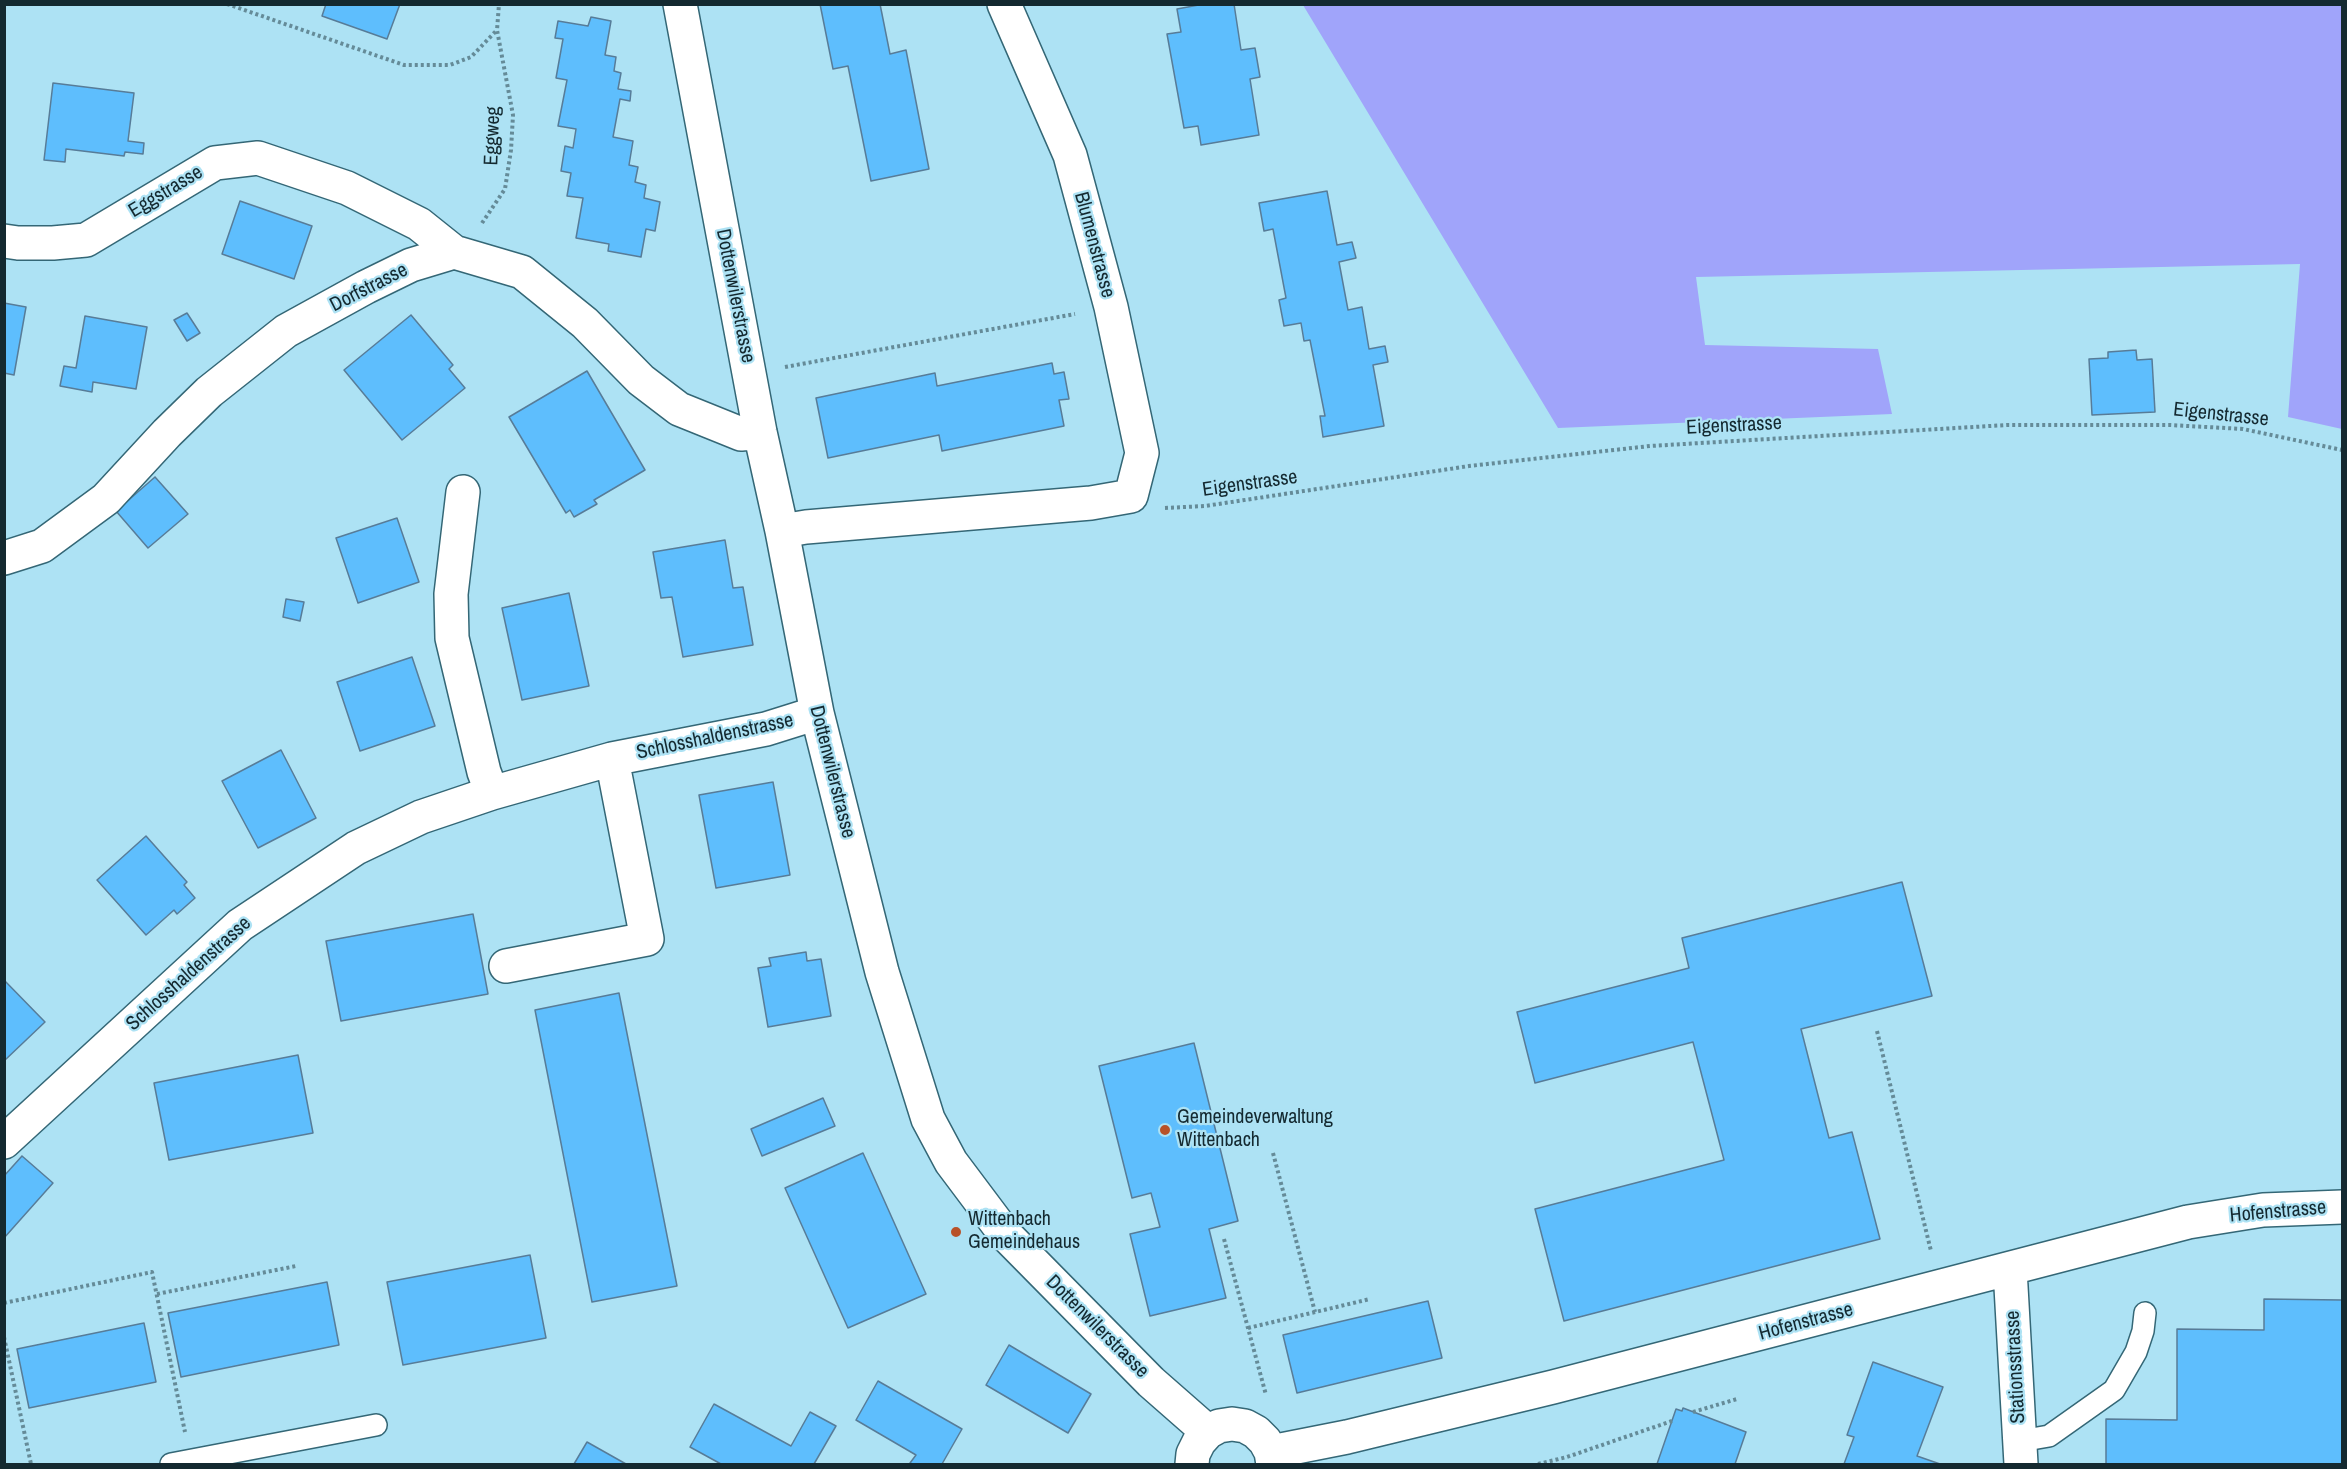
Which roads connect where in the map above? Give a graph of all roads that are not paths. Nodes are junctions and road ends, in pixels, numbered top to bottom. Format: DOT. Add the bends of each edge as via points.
graph roads {
  1 [pos="680,4"];
  2 [pos="1004,4"];
  3 [pos="4,241"];
  4 [pos="454,252"];
  5 [pos="760,432"];
  6 [pos="463,492"];
  7 [pos="782,531"];
  8 [pos="4,558"];
  9 [pos="817,713"];
  10 [pos="612,759"];
  11 [pos="492,793"];
  12 [pos="506,966"];
  13 [pos="4,1142"];
  14 [pos="2343,1207"];
  15 [pos="2010,1269"];
  16 [pos="2145,1313"];
  17 [pos="376,1425"];
  18 [pos="1208,1432"];
  19 [pos="2020,1453"];
  20 [pos="1272,1458"];
  21 [pos="181,1462"];
  22 [pos="1192,1464"];
  1 -- 5 [label="street, Dottenwilerstrasse"];
  2 -- 7 [label="street, Blumenstrasse" via="1070,155 1111,307 1142,453 1131,496"];
  3 -- 4 [label="street, Eggstrasse" via="86,240 215,163 258,158 347,188 419,224"];
  4 -- 5 [label="street" via="522,272 585,323 641,380 679,409 741,435"];
  4 -- 8 [label="street, Dorfstrasse" via="411,265 286,331 209,392 106,499 42,546"];
  5 -- 7 [label="street, Dottenwilerstrasse"];
  6 -- 11 [label="street" via="451,594 452,638"];
  7 -- 9 [label="street, Dottenwilerstrasse"];
  9 -- 10 [label="street, Schlosshaldenstrasse" via="766,729"];
  9 -- 18 [label="street, Dottenwilerstrasse" via="894,1015 928,1119 951,1162 1005,1234 1151,1382"];
  10 -- 11 [label="street, Schlosshaldenstrasse"];
  10 -- 12 [label="street, Schlosshaldenstrasse" via="647,939"];
  11 -- 13 [label="street, Schlosshaldenstrasse" via="421,817 356,848 240,925"];
  14 -- 15 [label="street, Hofenstrasse" via="2263,1210 2188,1222"];
  15 -- 19 [label="street, Stationsstrasse"];
  15 -- 20 [label="street, Hofenstrasse"];
  16 -- 19 [label="lane" via="2136,1352 2114,1390"];
  17 -- 21 [label="lane"];
  18 -- 20 [label="street" via="1219,1426 1245,1426 1265,1441"];
  18 -- 22 [label="street" via="1199,1442"];
}
